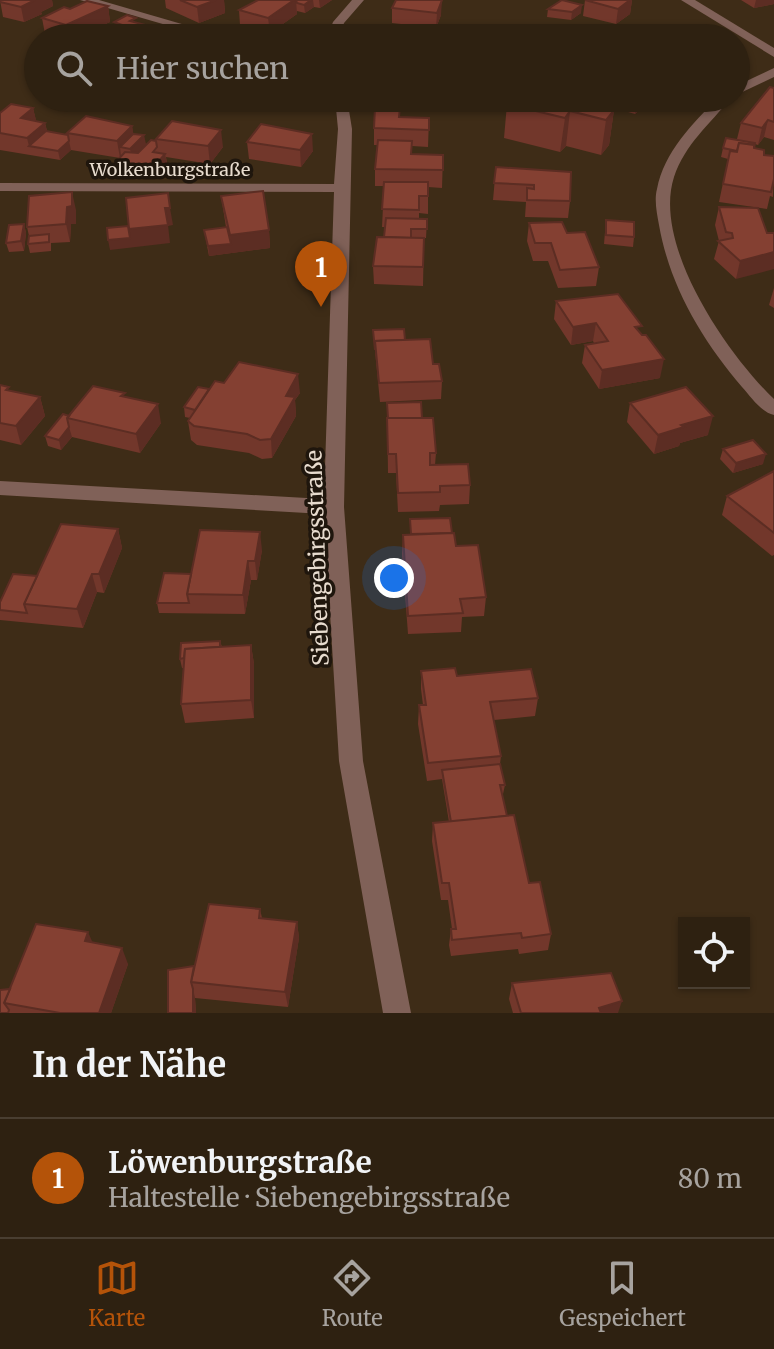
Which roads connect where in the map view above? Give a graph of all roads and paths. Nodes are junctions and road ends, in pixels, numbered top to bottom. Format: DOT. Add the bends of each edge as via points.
graph roads {
  1 [pos="86,0"];
  2 [pos="358,0"];
  3 [pos="687,0"];
  4 [pos="173,24"];
  5 [pos="340,24"];
  6 [pos="726,24"];
  7 [pos="750,38"];
  8 [pos="774,53"];
  9 [pos="774,72"];
  10 [pos="750,84"];
  11 [pos="343,112"];
  12 [pos="711,112"];
  13 [pos="0,187"];
  14 [pos="341,188"];
  15 [pos="774,409"];
  16 [pos="0,488"];
  17 [pos="334,507"];
  18 [pos="397,1013"];
  1 -- 4 [label="street"];
  2 -- 5 [label="street"];
  3 -- 6 [label="street"];
  7 -- 8 [label="street"];
  9 -- 10 [label="street"];
  11 -- 14 [label="street, Siebengebirgsstraße"];
  12 -- 15 [label="street" via="687,137 663,190 670,250 691,304 756,393"];
  13 -- 14 [label="street, Wolkenburgstraße"];
  14 -- 17 [label="street, Siebengebirgsstraße"];
  16 -- 17 [label="street"];
  17 -- 18 [label="street, Siebengebirgsstraße" via="351,761"];
}
